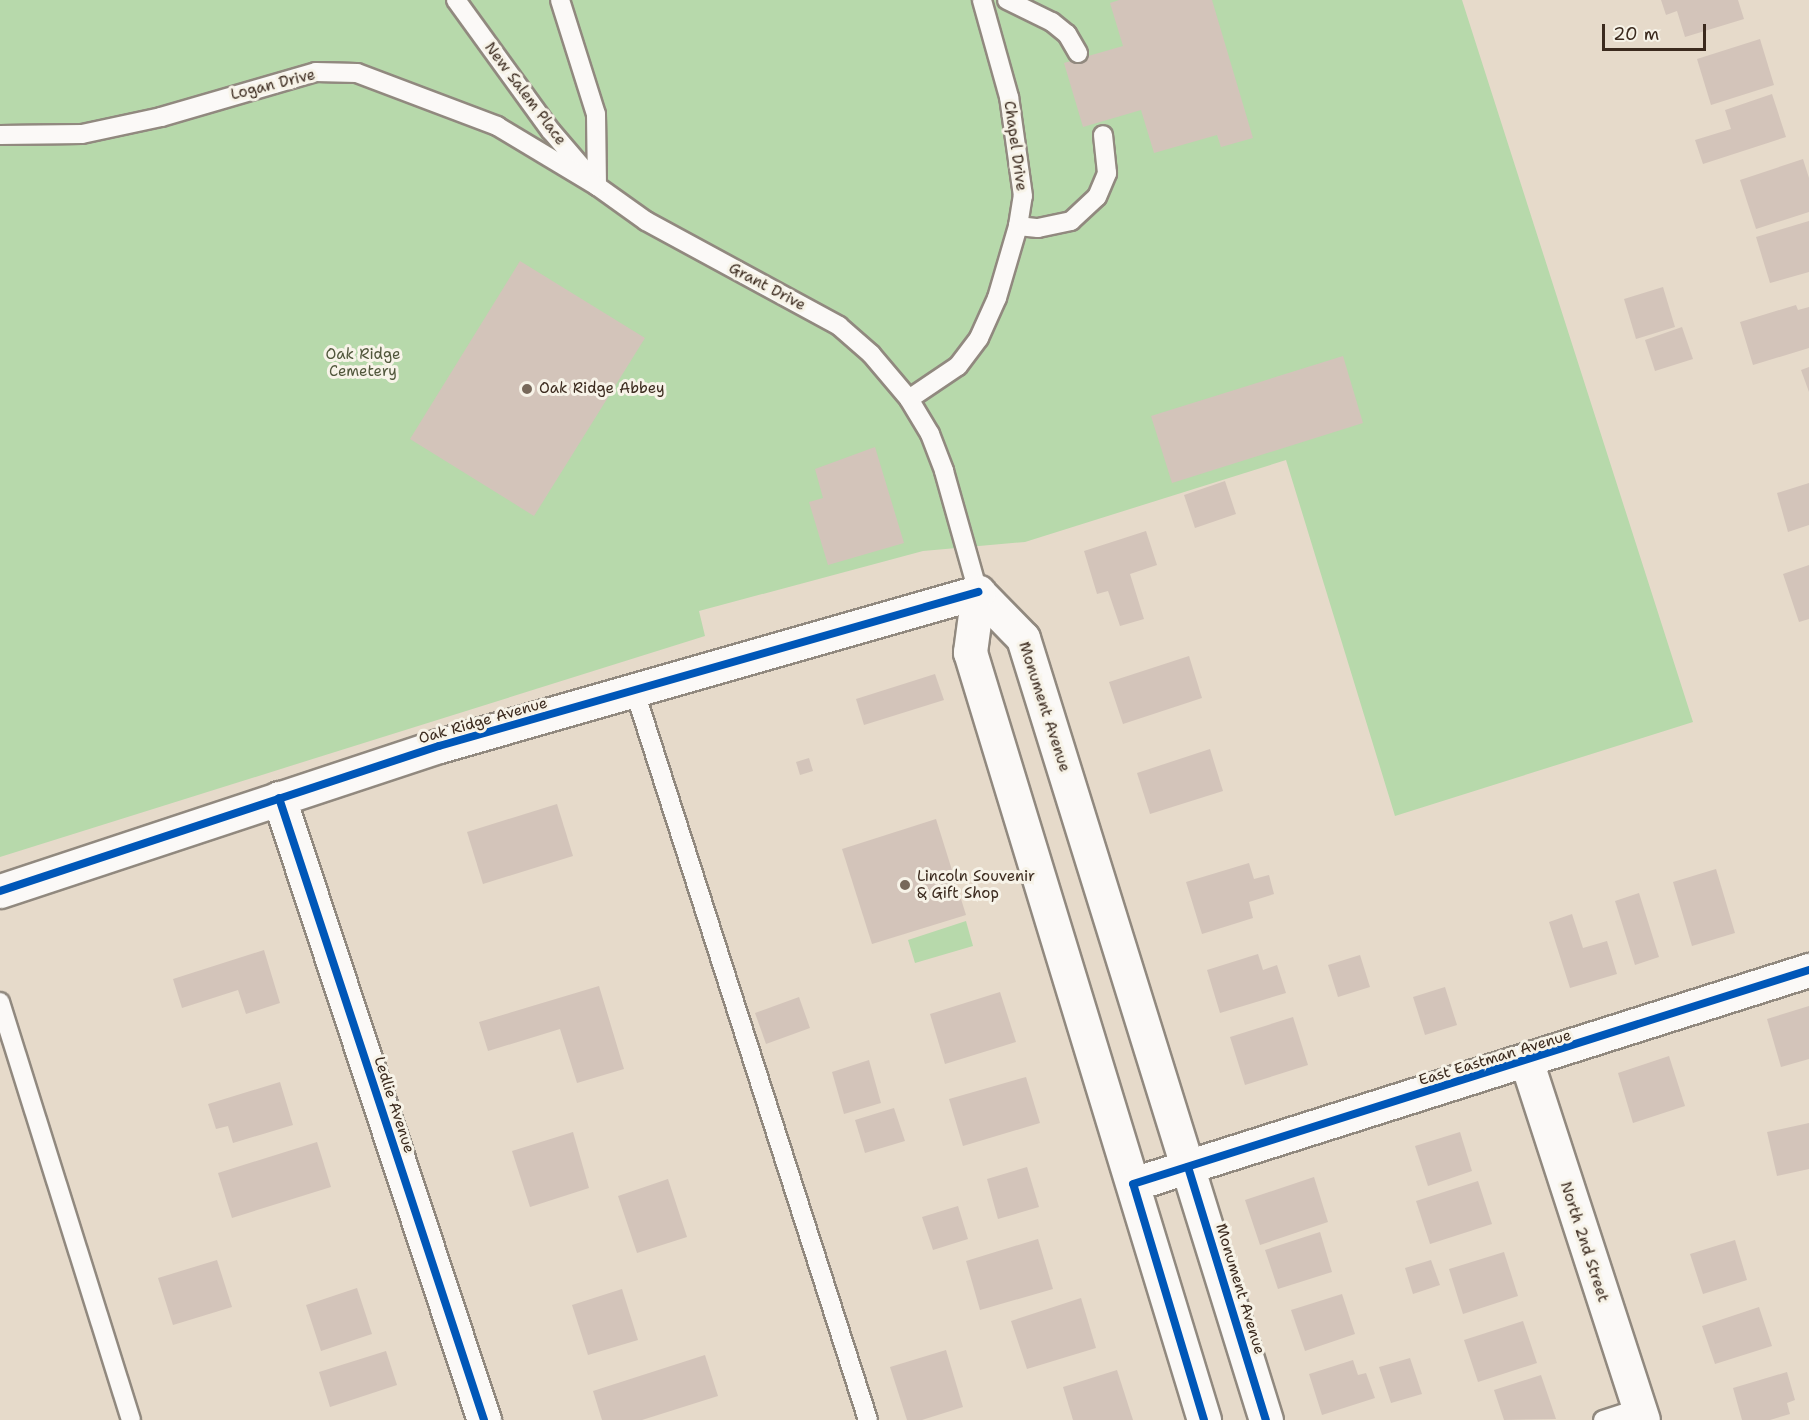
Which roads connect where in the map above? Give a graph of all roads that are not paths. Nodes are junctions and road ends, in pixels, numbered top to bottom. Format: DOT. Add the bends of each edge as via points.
graph roads {
  1 [pos="456,0"];
  2 [pos="560,0"];
  3 [pos="982,0"];
  4 [pos="1007,0"];
  5 [pos="1078,53"];
  6 [pos="0,135"];
  7 [pos="1103,135"];
  8 [pos="597,186"];
  9 [pos="1018,226"];
  10 [pos="909,399"];
  11 [pos="978,592"];
  12 [pos="635,692"];
  13 [pos="279,798"];
  14 [pos="0,891"];
  15 [pos="1809,970"];
  16 [pos="0,1002"];
  17 [pos="1527,1062"];
  18 [pos="1188,1167"];
  19 [pos="1132,1184"];
  20 [pos="1641,1414"];
  21 [pos="130,1420"];
  22 [pos="484,1420"];
  23 [pos="868,1420"];
  24 [pos="1204,1420"];
  25 [pos="1266,1420"];
  26 [pos="1603,1420"];
  1 -- 8 [label="lane, New Salem Place" via="551,131"];
  2 -- 8 [label="lane" via="596,114"];
  3 -- 9 [label="lane, Chapel Drive" via="1009,97 1023,196"];
  4 -- 5 [label="lane" via="1052,22 1067,34"];
  6 -- 8 [label="lane, Logan Drive" via="82,134 161,117 316,72 357,73 497,126"];
  7 -- 9 [label="lane" via="1107,173 1096,197 1071,221 1038,228"];
  8 -- 10 [label="lane, Grant Drive" via="646,221 839,326 871,354"];
  9 -- 10 [label="lane, Chapel Drive" via="997,298 979,338 958,366"];
  10 -- 11 [label="lane, Grant Drive" via="939,457"];
  11 -- 12 [label="street, Oak Ridge Avenue"];
  11 -- 18 [label="street, Monument Avenue" via="1023,638"];
  11 -- 19 [label="street" via="970,652"];
  12 -- 13 [label="street, Oak Ridge Avenue" via="439,746"];
  12 -- 23 [label="lane"];
  13 -- 14 [label="street, Oak Ridge Avenue"];
  13 -- 22 [label="street, Ledlie Avenue"];
  15 -- 17 [label="street, East Eastman Avenue"];
  16 -- 21 [label="lane"];
  17 -- 18 [label="street, East Eastman Avenue"];
  17 -- 20 [label="street, North 2nd Street"];
  18 -- 19 [label="street, East Eastman Avenue"];
  18 -- 25 [label="street, Monument Avenue"];
  19 -- 24 [label="street"];
  20 -- 26 [label="lane"];
}
